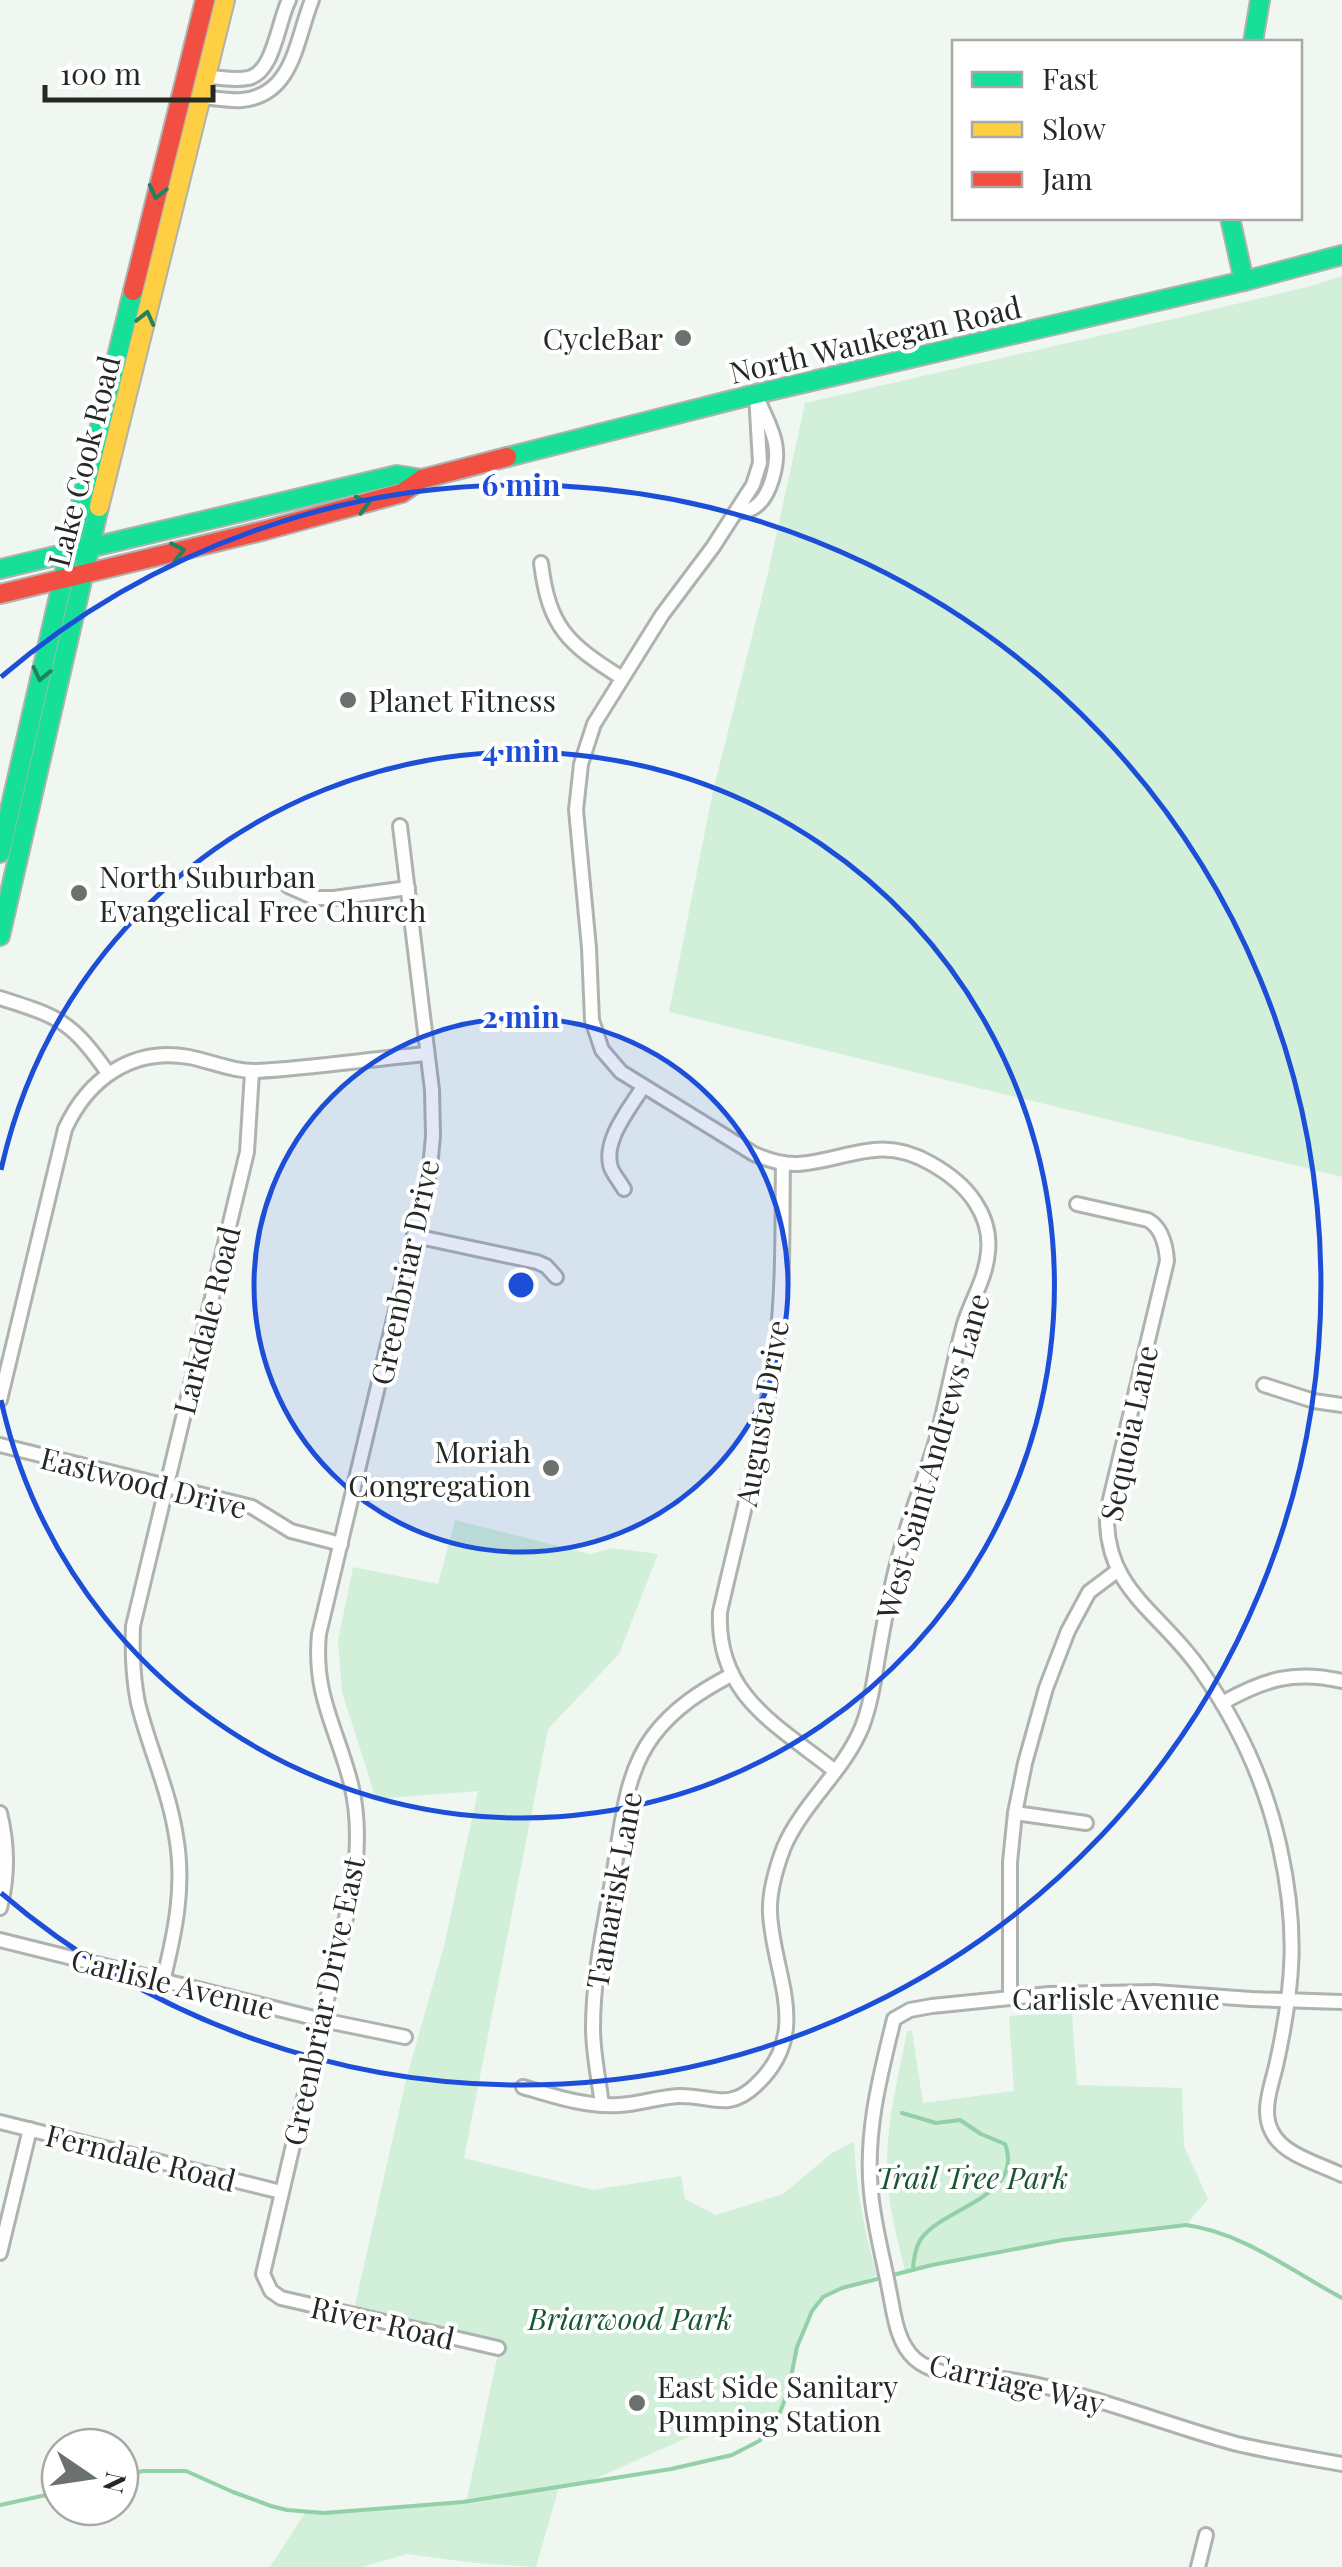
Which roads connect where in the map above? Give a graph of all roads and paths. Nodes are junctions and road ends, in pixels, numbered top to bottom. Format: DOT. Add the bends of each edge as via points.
graph roads {
  1 [pos="204,0"];
  2 [pos="225,0"];
  3 [pos="289,0"];
  4 [pos="312,0"];
  5 [pos="1260,0"];
  6 [pos="1253,40"];
  7 [pos="206,77"];
  8 [pos="201,97"];
  9 [pos="1230,220"];
  10 [pos="1342,255"];
  11 [pos="1244,281"];
  12 [pos="756,394"];
  13 [pos="422,479"];
  14 [pos="89,548"];
  15 [pos="69,553"];
  16 [pos="541,563"];
  17 [pos="0,569"];
  18 [pos="83,573"];
  19 [pos="63,579"];
  20 [pos="0,594"];
  21 [pos="622,678"];
  22 [pos="400,826"];
  23 [pos="0,853"];
  24 [pos="288,886"];
  25 [pos="408,888"];
  26 [pos="0,936"];
  27 [pos="0,998"];
  28 [pos="426,1054"];
  29 [pos="252,1072"];
  30 [pos="108,1073"];
  31 [pos="644,1087"];
  32 [pos="782,1163"];
  33 [pos="624,1189"];
  34 [pos="1077,1204"];
  35 [pos="415,1236"];
  36 [pos="556,1277"];
  37 [pos="1264,1385"];
  38 [pos="0,1400"];
  39 [pos="1342,1405"];
  40 [pos="0,1445"];
  41 [pos="166,1486"];
  42 [pos="341,1544"];
  43 [pos="1118,1571"];
  44 [pos="329,1594"];
  45 [pos="731,1674"];
  46 [pos="1342,1682"];
  47 [pos="1222,1703"];
  48 [pos="834,1771"];
  49 [pos="1015,1813"];
  50 [pos="0,1814"];
  51 [pos="1086,1824"];
  52 [pos="0,1908"];
  53 [pos="0,1940"];
  54 [pos="163,1981"];
  55 [pos="1010,1998"];
  56 [pos="1288,2001"];
  57 [pos="1342,2002"];
  58 [pos="894,2019"];
  59 [pos="322,2020"];
  60 [pos="405,2038"];
  61 [pos="523,2087"];
  62 [pos="602,2105"];
  63 [pos="0,2122"];
  64 [pos="30,2129"];
  65 [pos="1342,2175"];
  66 [pos="282,2192"];
  67 [pos="0,2253"];
  68 [pos="271,2292"];
  69 [pos="498,2348"];
  70 [pos="1342,2464"];
  71 [pos="1206,2535"];
  72 [pos="1198,2567"];
  1 -- 15 [label="main road, Lake Cook Road, one-way"];
  2 -- 7 [label="main road, Lake Cook Road"];
  3 -- 7 [label="street" via="259,73"];
  4 -- 8 [label="street" via="288,72 274,88 240,100"];
  5 -- 6 [label="main road"];
  7 -- 8 [label="main road, Lake Cook Road"];
  14 -- 8 [label="main road, Lake Cook Road, one-way"];
  9 -- 11 [label="main road"];
  10 -- 11 [label="main road, North Waukegan Road"];
  11 -- 12 [label="main road, North Waukegan Road"];
  12 -- 13 [label="main road, North Waukegan Road"];
  12 -- 21 [label="street" via="776,444 765,496 737,512"];
  13 -- 14 [label="main road, North Waukegan Road" via="397,475"];
  18 -- 13 [label="main road, North Waukegan Road, one-way" via="385,498"];
  14 -- 15 [label="main road, North Waukegan Road"];
  14 -- 18 [label="main road, Lake Cook Road"];
  15 -- 17 [label="main road, North Waukegan Road"];
  15 -- 19 [label="main road, Lake Cook Road"];
  16 -- 21 [label="street" via="561,629"];
  18 -- 19 [label="main road, North Waukegan Road"];
  18 -- 26 [label="main road, Lake Cook Road"];
  19 -- 20 [label="main road, North Waukegan Road"];
  19 -- 23 [label="main road, Lake Cook Road, one-way"];
  21 -- 31 [label="street" via="588,737 576,810 592,1020 611,1063"];
  22 -- 25 [label="street, Greenbriar Drive"];
  24 -- 25 [label="street" via="315,898"];
  25 -- 28 [label="street, Greenbriar Drive"];
  27 -- 30 [label="street" via="55,1016"];
  28 -- 29 [label="street"];
  28 -- 35 [label="street, Greenbriar Drive" via="433,1136"];
  29 -- 30 [label="street" via="176,1056"];
  29 -- 41 [label="street, Larkdale Road" via="246,1152"];
  30 -- 38 [label="street" via="86,1092 65,1128"];
  31 -- 32 [label="street" via="737,1145"];
  31 -- 33 [label="street" via="618,1127 609,1156"];
  32 -- 45 [label="street, Augusta Drive" via="776,1347 720,1612"];
  32 -- 48 [label="street, West Saint Andrews Lane" via="890,1148 919,1156 956,1179 980,1210 989,1237 888,1596 866,1715"];
  34 -- 43 [label="street, Sequoia Lane" via="1148,1220 1163,1240 1167,1261 1106,1512 1108,1548"];
  35 -- 36 [label="street" via="537,1262"];
  35 -- 42 [label="street, Greenbriar Drive"];
  37 -- 39 [label="street"];
  40 -- 41 [label="street, Eastwood Drive"];
  41 -- 42 [label="street, Eastwood Drive" via="252,1507 291,1531"];
  41 -- 54 [label="street, Larkdale Road" via="133,1626 138,1703 177,1840 178,1914"];
  42 -- 44 [label="street, Greenbriar Drive"];
  43 -- 47 [label="street, Sequoia Lane"];
  43 -- 49 [label="street" via="1089,1592 1068,1631 1035,1723"];
  44 -- 59 [label="street, Greenbriar Drive East" via="319,1634 320,1689 351,1783 358,1858"];
  45 -- 48 [label="street" via="760,1713"];
  45 -- 62 [label="street, Tamarisk Lane" via="675,1712 645,1748 629,1786 594,1989"];
  46 -- 47 [label="street" via="1292,1676"];
  47 -- 56 [label="street, Sequoia Lane" via="1249,1754 1280,1844 1294,1952"];
  48 -- 62 [label="street, West Saint Andrews Lane" via="794,1829 773,1881 770,1916 788,2022 768,2072 734,2100 667,2096"];
  49 -- 51 [label="street"];
  49 -- 55 [label="street"];
  50 -- 52 [label="street" via="6,1848"];
  53 -- 54 [label="street, Carlisle Avenue"];
  54 -- 59 [label="street, Carlisle Avenue"];
  55 -- 56 [label="street, Carlisle Avenue" via="1154,1992"];
  55 -- 58 [label="street, Carlisle Avenue" via="932,2006"];
  56 -- 57 [label="street, Carlisle Avenue"];
  56 -- 65 [label="street, Sequoia Lane" via="1266,2116 1277,2140"];
  58 -- 70 [label="street, Carriage Way" via="875,2095 871,2189 896,2326 915,2359 944,2373 1103,2400 1238,2444"];
  59 -- 60 [label="street, Carlisle Avenue"];
  59 -- 66 [label="street, Greenbriar Drive East"];
  61 -- 62 [label="street, West Saint Andrews Lane"];
  63 -- 64 [label="street, Ferndale Road"];
  64 -- 66 [label="street, Ferndale Road"];
  64 -- 67 [label="street"];
  66 -- 68 [label="street, Greenbriar Drive East" via="264,2263"];
  68 -- 69 [label="street, River Road"];
  71 -- 72 [label="street"];
}
